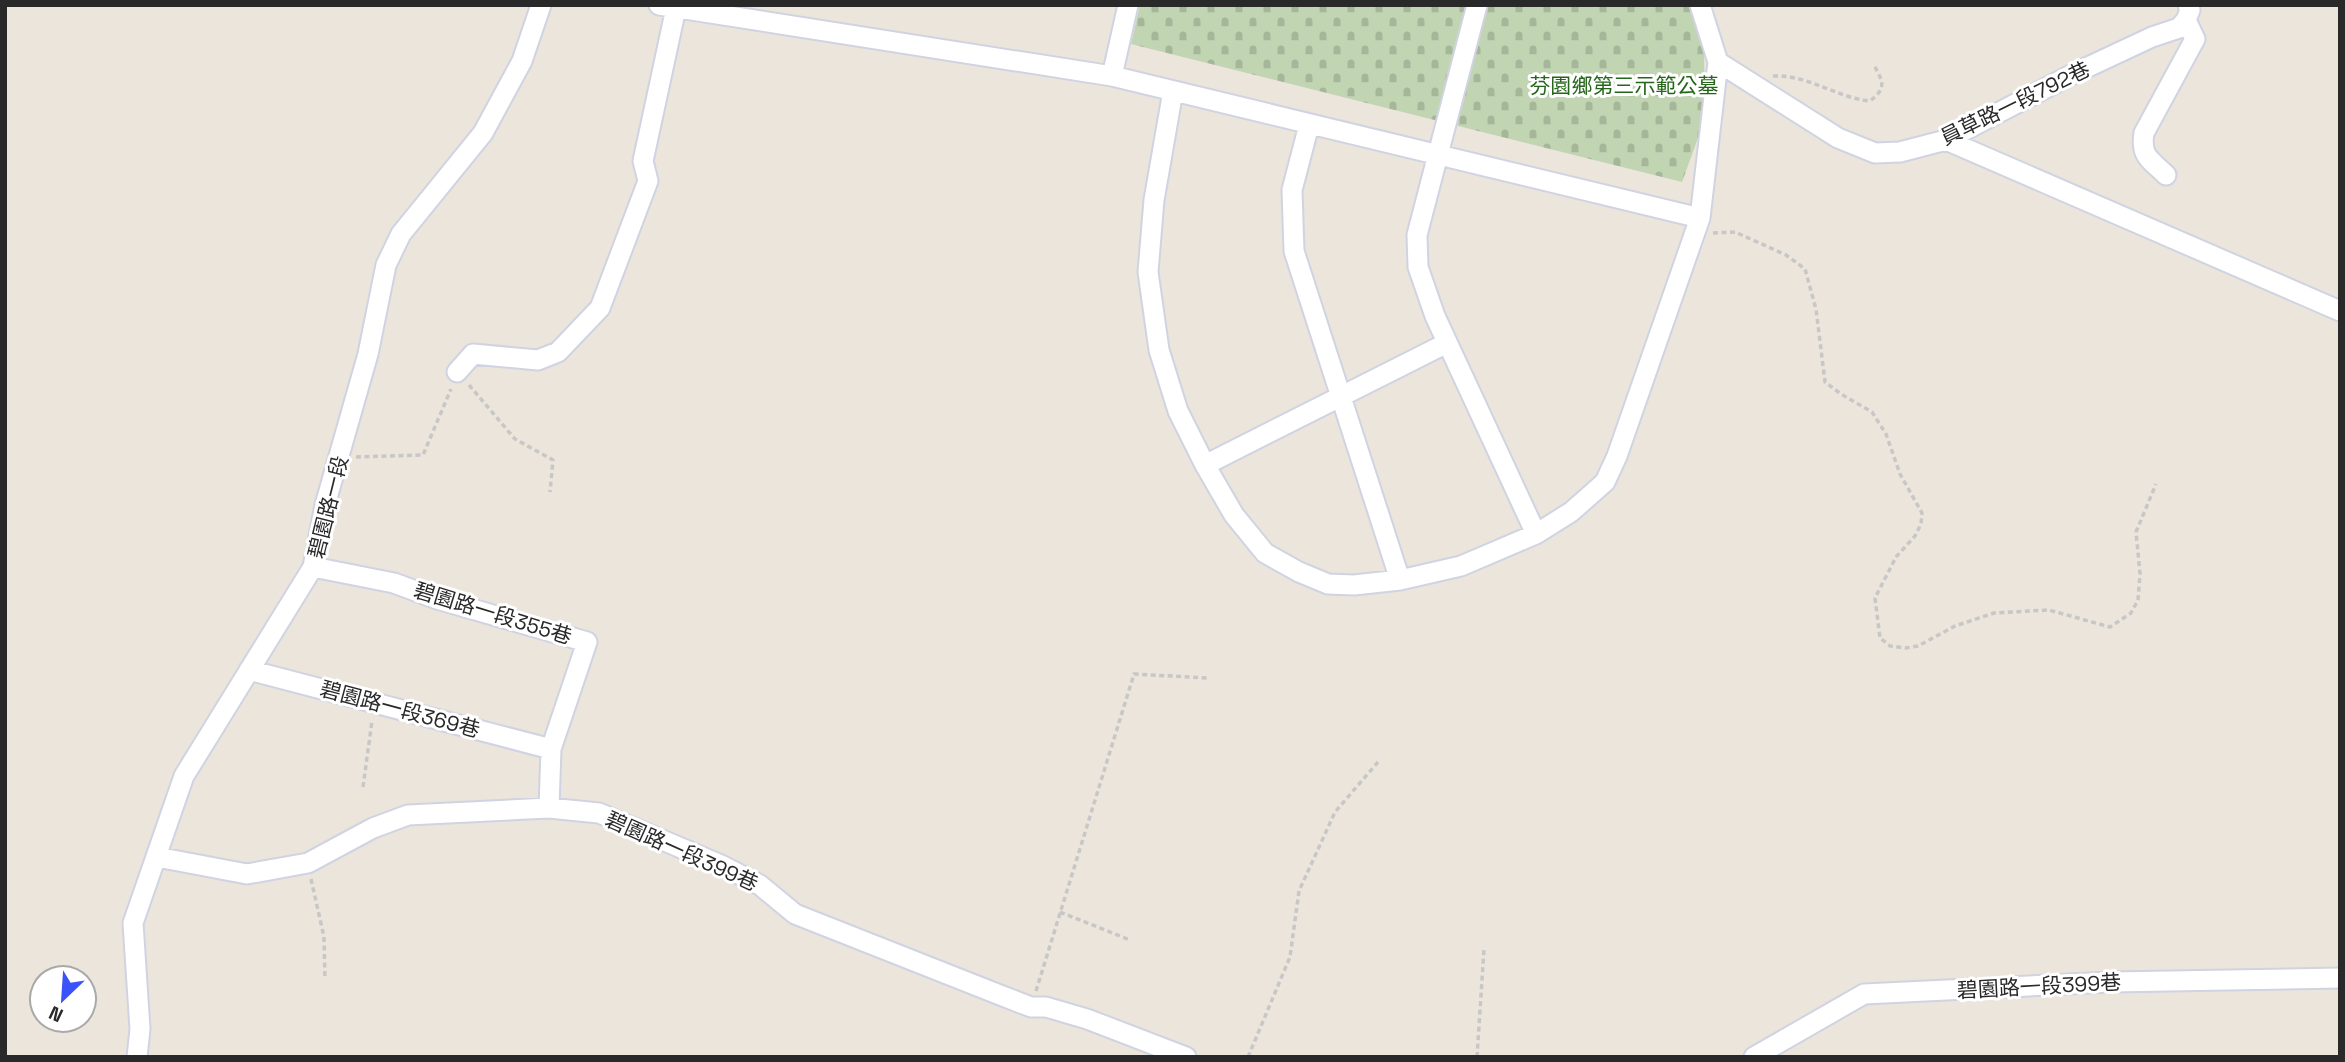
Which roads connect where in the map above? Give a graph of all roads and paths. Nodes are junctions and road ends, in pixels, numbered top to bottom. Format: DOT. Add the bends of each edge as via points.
graph roads {
  1 [pos="541,5"];
  2 [pos="1128,5"];
  3 [pos="1477,5"];
  4 [pos="1700,5"];
  5 [pos="667,6"];
  6 [pos="2187,13"];
  7 [pos="1718,62"];
  8 [pos="1874,65"];
  9 [pos="1112,76"];
  10 [pos="1741,77"];
  11 [pos="1173,91"];
  12 [pos="1309,125"];
  13 [pos="1947,140"];
  14 [pos="1436,156"];
  15 [pos="2166,175"];
  16 [pos="1698,224"];
  17 [pos="2340,311"];
  18 [pos="1447,343"];
  19 [pos="457,372"];
  20 [pos="1341,396"];
  21 [pos="340,458"];
  22 [pos="1205,465"];
  23 [pos="2155,484"];
  24 [pos="550,492"];
  25 [pos="1536,534"];
  26 [pos="313,567"];
  27 [pos="1400,580"];
  28 [pos="248,670"];
  29 [pos="1207,678"];
  30 [pos="375,702"];
  31 [pos="551,749"];
  32 [pos="1378,762"];
  33 [pos="363,787"];
  34 [pos="549,808"];
  35 [pos="157,857"];
  36 [pos="308,863"];
  37 [pos="1060,912"];
  38 [pos="1130,940"];
  39 [pos="1484,949"];
  40 [pos="2340,978"];
  41 [pos="324,979"];
  42 [pos="1031,1007"];
  43 [pos="137,1057"];
  44 [pos="1186,1057"];
  45 [pos="1248,1057"];
  46 [pos="1477,1057"];
  47 [pos="1754,1057"];
  1 -- 21 [label="street, 碧園路一段" via="522,61 483,133 401,234 386,265 369,354"];
  2 -- 9 [label="street"];
  3 -- 14 [label="street"];
  4 -- 7 [label="street"];
  5 -- 9 [label="street"];
  5 -- 19 [label="street" via="643,161 648,181 600,308 558,352 538,360 473,354"];
  6 -- 13 [label="street, 員草路一段792巷" via="2179,28 2073,74"];
  6 -- 15 [label="street" via="2195,39 2144,133 2142,147"];
  7 -- 10 [label="street, 員草路一段792巷"];
  7 -- 16 [label="street"];
  8 -- 10 [label="path" via="1883,81 1880,93 1870,101 1853,100 1787,75"];
  9 -- 11 [label="street"];
  10 -- 13 [label="street, 員草路一段792巷" via="1838,138 1875,153"];
  11 -- 12 [label="street"];
  11 -- 22 [label="street" via="1154,200 1148,272 1159,350 1178,411"];
  12 -- 14 [label="street"];
  12 -- 20 [label="street" via="1292,190 1293,251"];
  13 -- 17 [label="street"];
  14 -- 16 [label="street"];
  14 -- 18 [label="street" via="1416,251"];
  16 -- 23 [label="path" via="1713,233 1735,232 1805,269 1816,309 1825,382 1872,412 1922,513 1915,536 1896,557 1875,598 1880,638 1890,646 1918,646 1955,626 1994,613 2049,610 2109,627 2131,612 2138,600 2136,532"];
  16 -- 25 [label="street" via="1605,482"];
  18 -- 20 [label="street"];
  18 -- 25 [label="street"];
  19 -- 21 [label="path" via="423,455"];
  19 -- 24 [label="path" via="515,439 554,460"];
  20 -- 22 [label="street"];
  20 -- 27 [label="street"];
  21 -- 26 [label="street, 碧園路一段"];
  22 -- 27 [label="street" via="1234,515 1265,553 1328,584"];
  25 -- 27 [label="street" via="1461,566"];
  26 -- 28 [label="street, 碧園路一段"];
  26 -- 31 [label="street, 碧園路一段355巷" via="394,583 587,642"];
  28 -- 30 [label="street, 碧園路一段369巷"];
  28 -- 35 [label="street, 碧園路一段" via="184,776"];
  29 -- 37 [label="path" via="1134,674"];
  30 -- 31 [label="street, 碧園路一段369巷"];
  30 -- 33 [label="path"];
  31 -- 34 [label="street, 碧園路一段355巷"];
  32 -- 45 [label="path" via="1335,812 1299,891 1290,957"];
  34 -- 36 [label="street, 碧園路一段399巷" via="408,815"];
  34 -- 42 [label="street, 碧園路一段399巷" via="599,813 761,885 795,914"];
  35 -- 36 [label="street, 碧園路一段399巷" via="247,874"];
  35 -- 43 [label="street, 碧園路一段" via="133,923 140,1029"];
  36 -- 41 [label="path" via="324,937"];
  37 -- 38 [label="path"];
  37 -- 42 [label="path"];
  39 -- 46 [label="path"];
  40 -- 47 [label="street, 碧園路一段399巷" via="2111,982 1864,994"];
  42 -- 44 [label="street, 碧園路一段399巷" via="1087,1019"];
}
